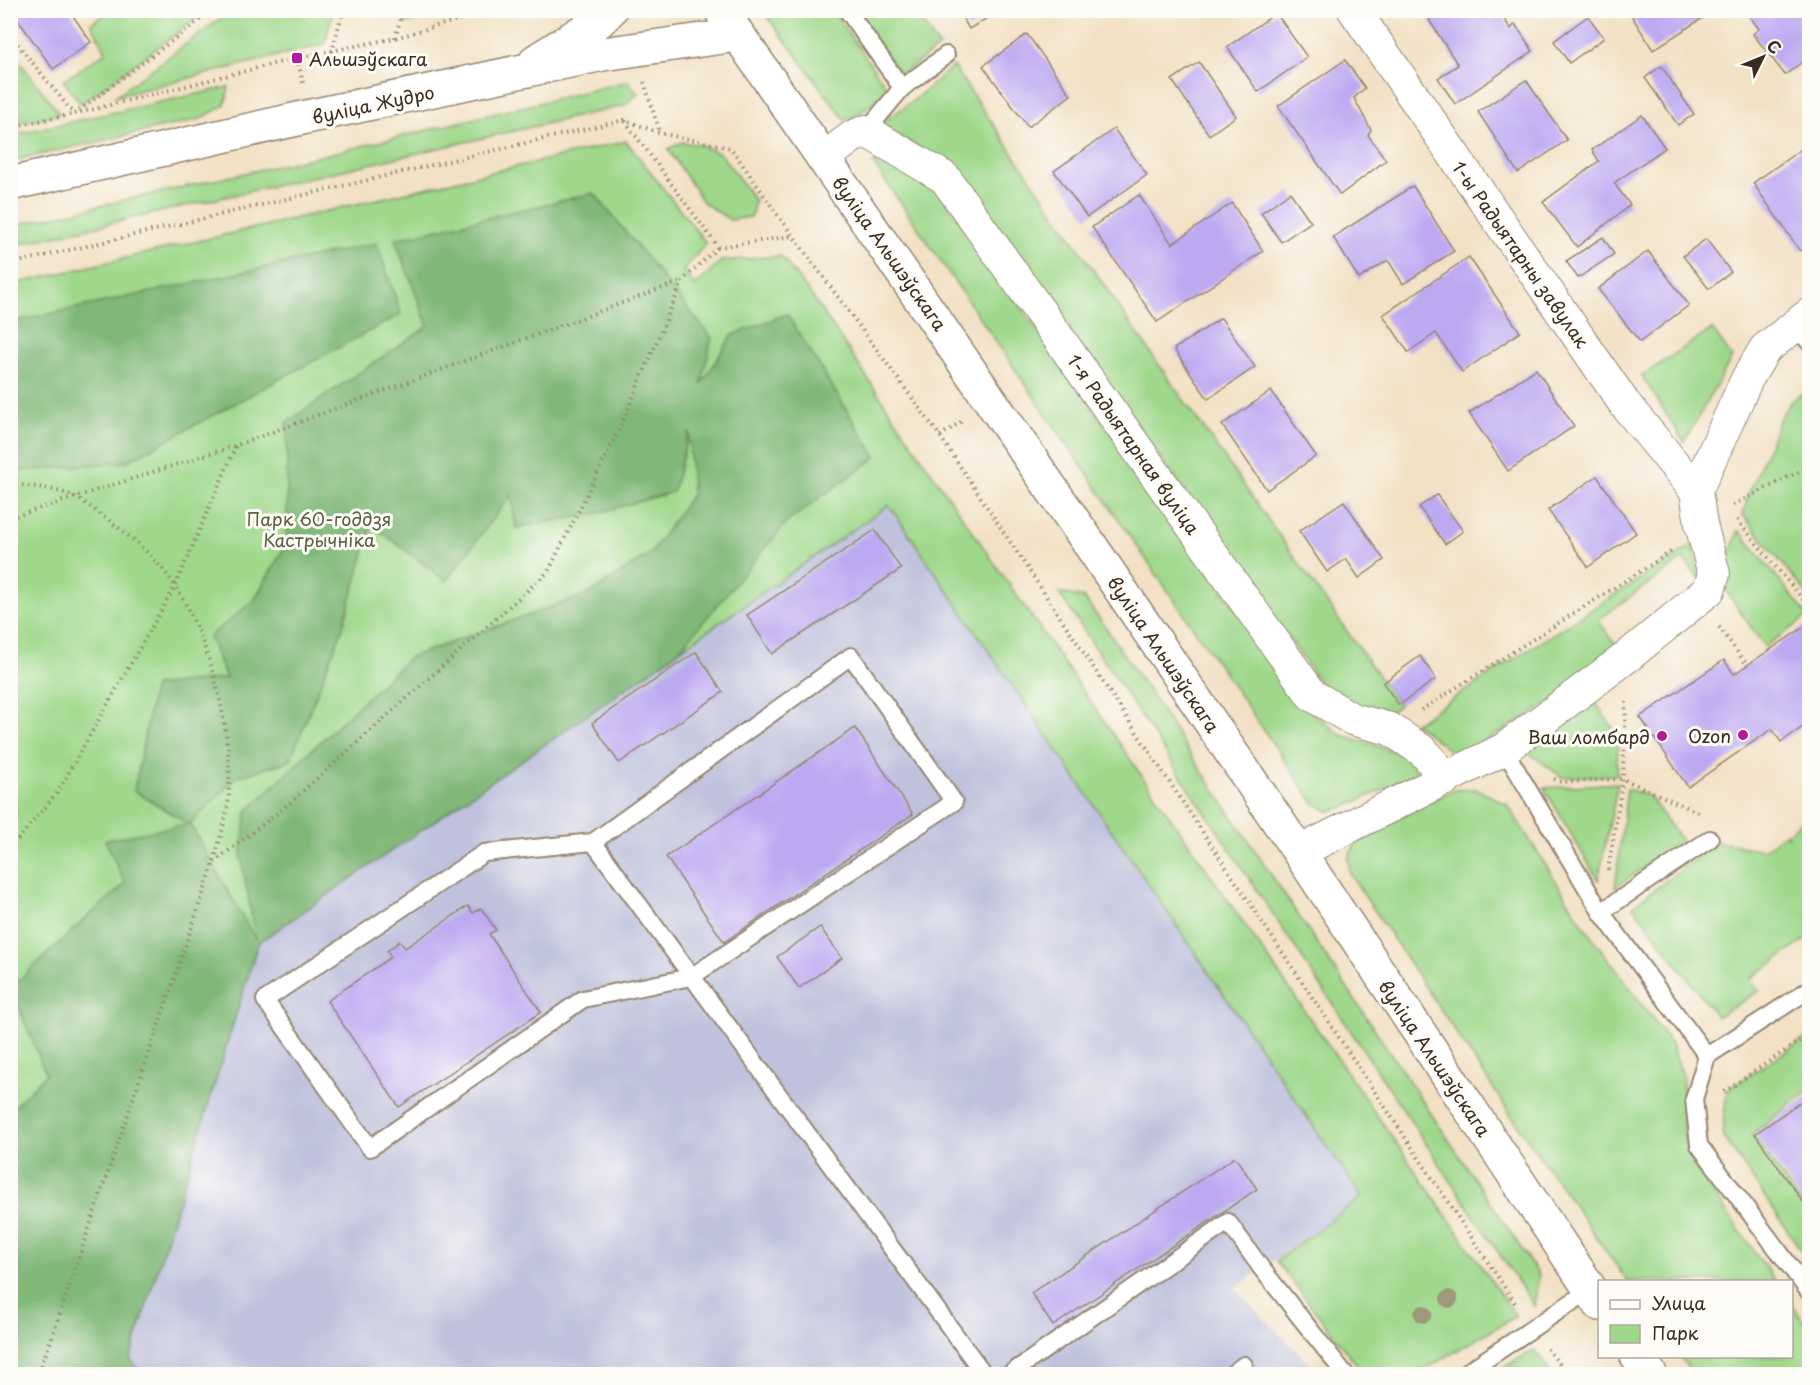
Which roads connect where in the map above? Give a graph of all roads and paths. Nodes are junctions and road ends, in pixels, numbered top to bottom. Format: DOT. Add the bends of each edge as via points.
graph roads {
  1 [pos="213,10"];
  2 [pos="343,10"];
  3 [pos="403,10"];
  4 [pos="492,10"];
  5 [pos="610,10"];
  6 [pos="847,10"];
  7 [pos="1354,10"];
  8 [pos="729,23"];
  9 [pos="10,35"];
  10 [pos="395,38"];
  11 [pos="332,52"];
  12 [pos="946,55"];
  13 [pos="514,74"];
  14 [pos="902,88"];
  15 [pos="74,114"];
  16 [pos="624,120"];
  17 [pos="10,128"];
  18 [pos="866,131"];
  19 [pos="824,158"];
  20 [pos="10,184"];
  21 [pos="793,236"];
  22 [pos="718,247"];
  23 [pos="10,264"];
  24 [pos="683,280"];
  25 [pos="1804,327"];
  26 [pos="237,445"];
  27 [pos="1809,466"];
  28 [pos="10,484"];
  29 [pos="1696,491"];
  30 [pos="75,497"];
  31 [pos="1727,508"];
  32 [pos="10,518"];
  33 [pos="1701,524"];
  34 [pos="175,586"];
  35 [pos="1699,599"];
  36 [pos="1809,608"];
  37 [pos="1628,656"];
  38 [pos="1747,665"];
  39 [pos="1390,729"];
  40 [pos="1504,749"];
  41 [pos="1551,777"];
  42 [pos="1446,779"];
  43 [pos="1623,779"];
  44 [pos="1708,817"];
  45 [pos="1710,839"];
  46 [pos="593,842"];
  47 [pos="10,849"];
  48 [pos="1299,852"];
  49 [pos="214,862"];
  50 [pos="1601,912"];
  51 [pos="691,977"];
  52 [pos="1809,989"];
  53 [pos="1809,1034"];
  54 [pos="1707,1056"];
  55 [pos="1721,1095"];
  56 [pos="1809,1293"];
  57 [pos="1595,1297"];
  58 [pos="1533,1330"];
  59 [pos="1638,1358"];
  60 [pos="37,1374"];
  61 [pos="984,1374"];
  62 [pos="1010,1374"];
  63 [pos="1345,1374"];
  64 [pos="1464,1374"];
  65 [pos="1568,1374"];
  66 [pos="1650,1374"];
  1 -- 15 [label="path"];
  2 -- 11 [label="path"];
  3 -- 10 [label="path"];
  4 -- 10 [label="path"];
  5 -- 13 [label="main road" via="599,21"];
  6 -- 14 [label="lane"];
  7 -- 29 [label="street, 1-ы Радыятарны завулак" via="1624,403"];
  8 -- 13 [label="main road, вуліца Жудро"];
  8 -- 19 [label="main road, вуліца Альшэўскага"];
  9 -- 15 [label="path"];
  10 -- 11 [label="path"];
  11 -- 15 [label="path"];
  12 -- 14 [label="lane"];
  13 -- 20 [label="main road, вуліца Жудро"];
  14 -- 18 [label="lane"];
  15 -- 17 [label="path"];
  16 -- 21 [label="path" via="660,133 731,148"];
  16 -- 22 [label="path"];
  16 -- 23 [label="path"];
  18 -- 19 [label="street"];
  18 -- 39 [label="street, 1-я Радыятарная вуліца" via="945,178 1312,695 1352,719"];
  19 -- 48 [label="main road, вуліца Альшэўскага"];
  21 -- 22 [label="path"];
  21 -- 58 [label="path" via="940,436"];
  22 -- 24 [label="path"];
  24 -- 26 [label="path"];
  24 -- 49 [label="path" via="619,430 548,572 284,808"];
  25 -- 29 [label="street" via="1765,349 1747,378"];
  26 -- 30 [label="path"];
  26 -- 34 [label="path"];
  27 -- 31 [label="path"];
  28 -- 30 [label="path" via="43,487"];
  29 -- 33 [label="street"];
  30 -- 32 [label="path"];
  30 -- 34 [label="path" via="124,531"];
  31 -- 33 [label="path"];
  31 -- 36 [label="path"];
  33 -- 35 [label="street" via="1714,574 1709,590"];
  33 -- 39 [label="path" via="1696,536"];
  34 -- 47 [label="path" via="57,793"];
  34 -- 49 [label="path" via="198,632 217,684 227,741 229,792"];
  35 -- 37 [label="street"];
  35 -- 38 [label="path"];
  37 -- 40 [label="street"];
  37 -- 43 [label="path"];
  39 -- 42 [label="street, 1-я Радыятарная вуліца" via="1424,752"];
  40 -- 42 [label="street"];
  40 -- 50 [label="lane"];
  41 -- 43 [label="path" via="1561,783"];
  42 -- 48 [label="street"];
  43 -- 44 [label="path"];
  43 -- 50 [label="path"];
  45 -- 50 [label="lane"];
  46 -- 51 [label="lane"];
  46 -- 51 [label="lane" via="851,656 954,802"];
  46 -- 51 [label="lane" via="484,854 265,1000 370,1148 583,999"];
  48 -- 57 [label="main road, вуліца Альшэўскага"];
  49 -- 60 [label="path"];
  50 -- 54 [label="lane"];
  51 -- 61 [label="lane"];
  52 -- 54 [label="lane"];
  53 -- 55 [label="path"];
  54 -- 56 [label="lane" via="1694,1099 1699,1145"];
  57 -- 58 [label="lane"];
  58 -- 64 [label="lane"];
  58 -- 65 [label="path"];
  59 -- 66 [label="main road"];
  62 -- 63 [label="lane" via="1228,1222"];
}
